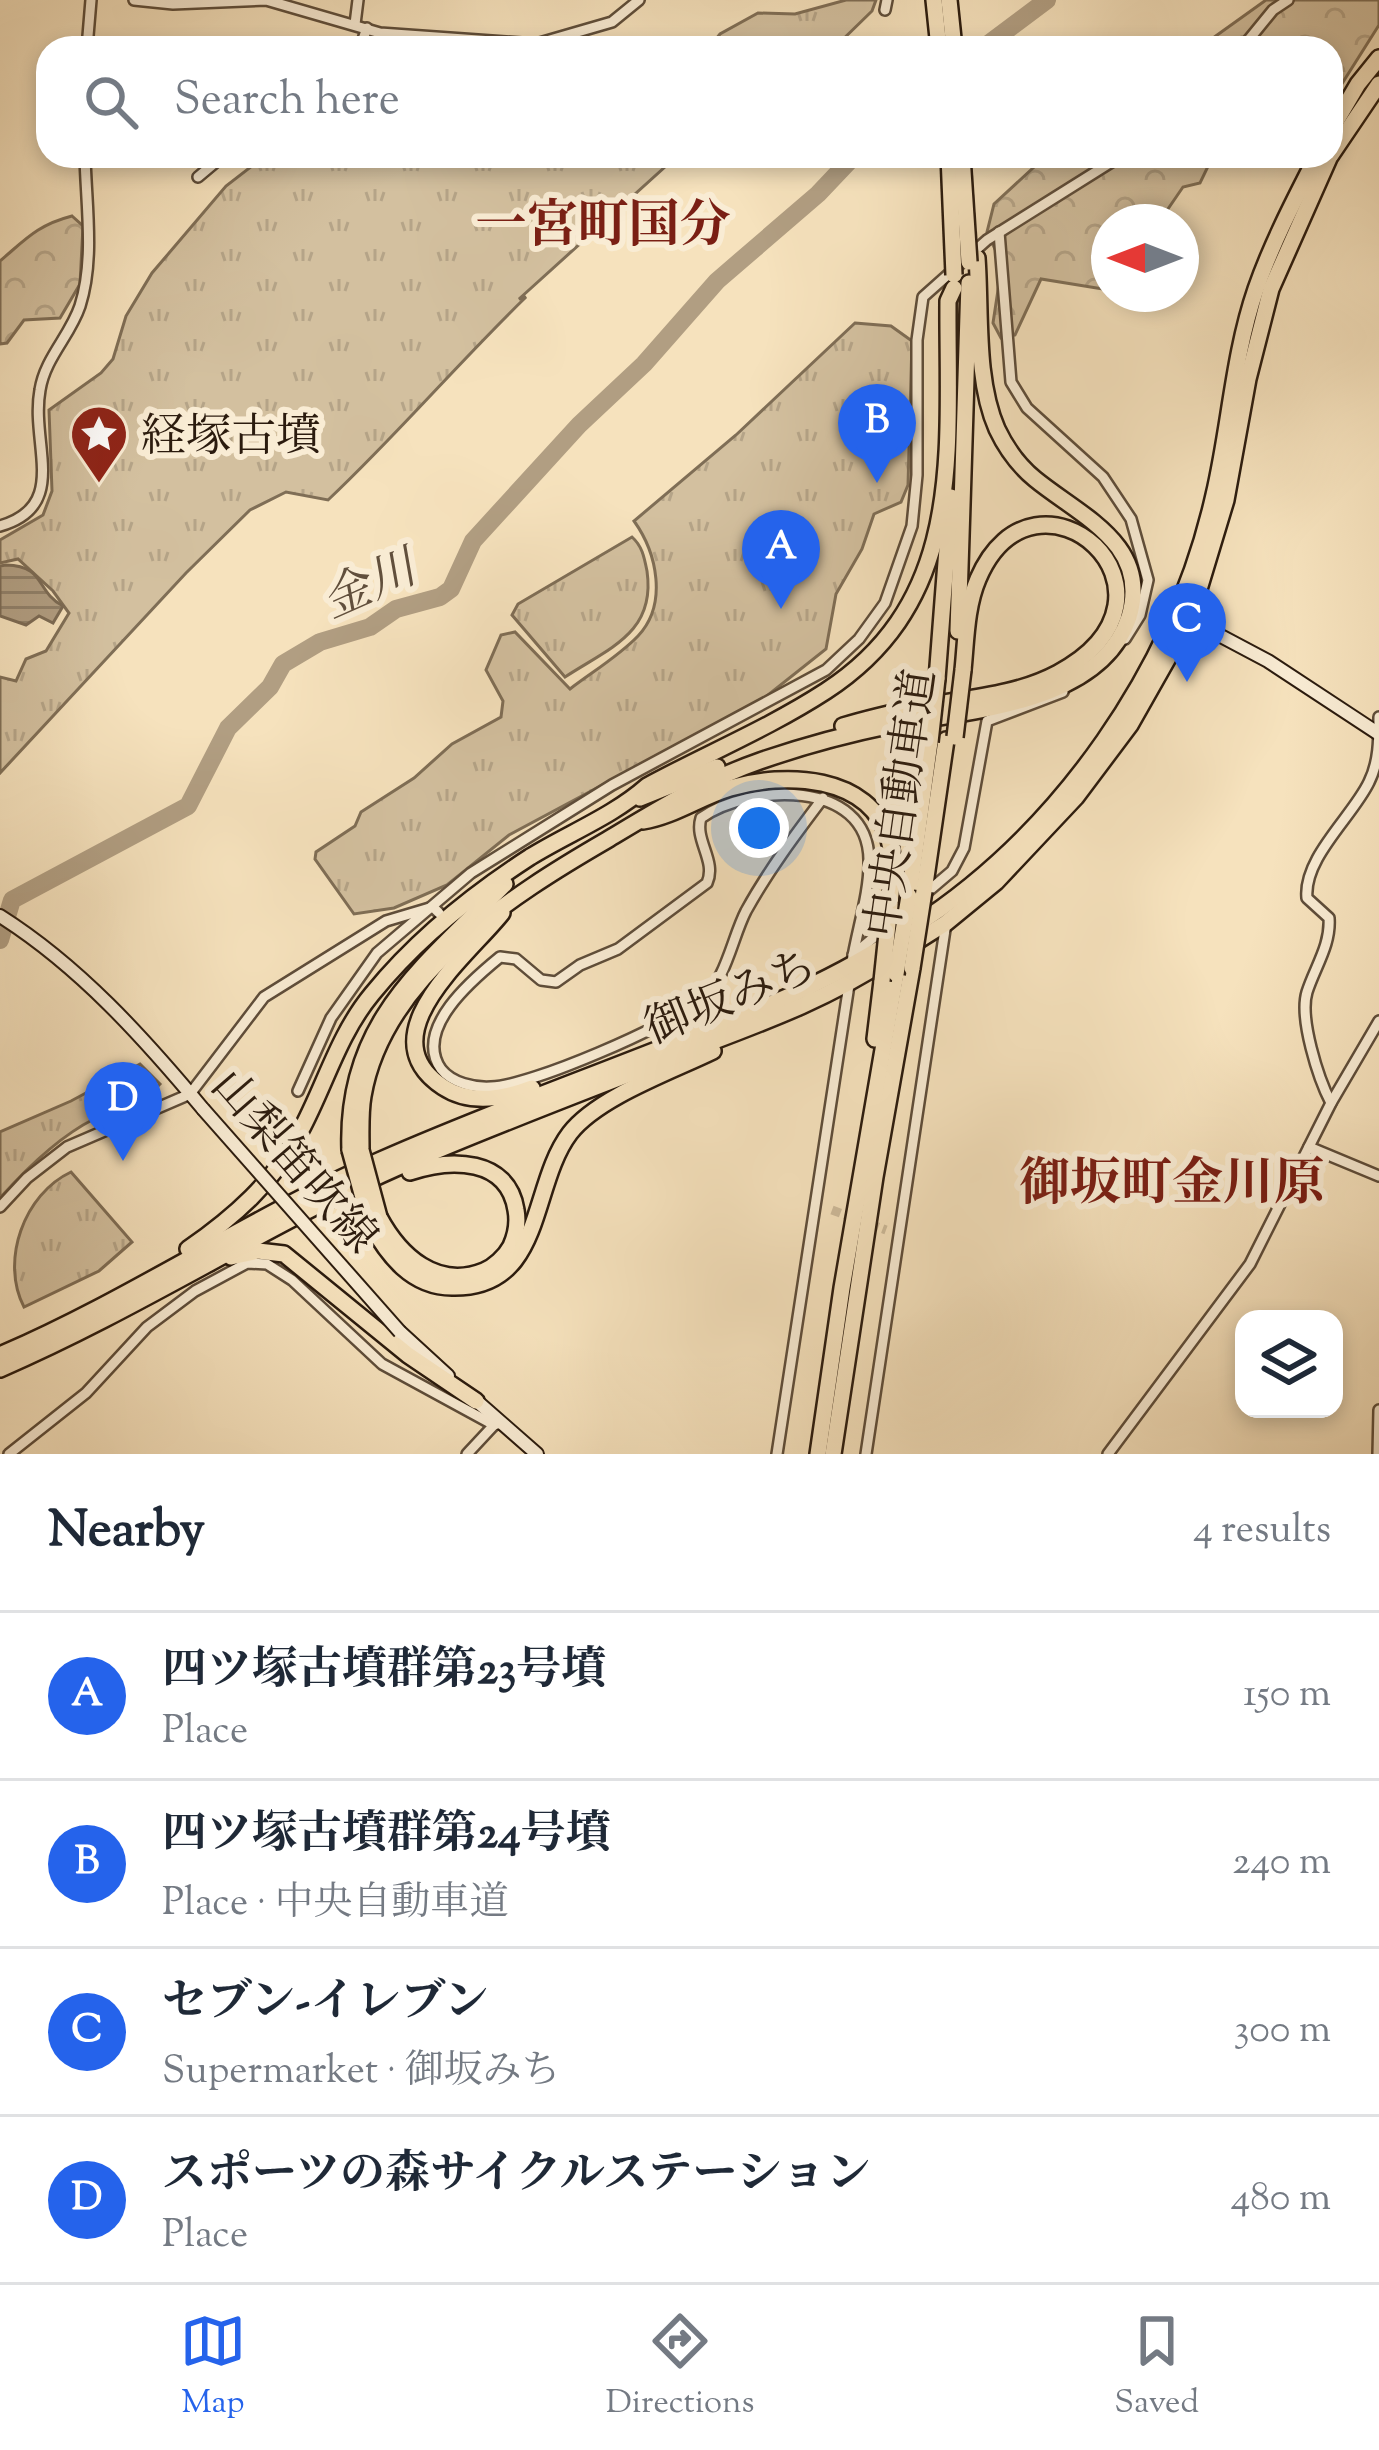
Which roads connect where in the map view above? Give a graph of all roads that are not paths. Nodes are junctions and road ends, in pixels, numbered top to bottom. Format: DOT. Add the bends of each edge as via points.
graph roads {
  1 [pos="91,0"];
  2 [pos="134,0"];
  3 [pos="358,0"];
  4 [pos="639,0"];
  5 [pos="934,0"];
  6 [pos="949,0"];
  7 [pos="1288,0"];
  8 [pos="361,26"];
  9 [pos="88,36"];
  10 [pos="362,36"];
  11 [pos="400,36"];
  12 [pos="564,36"];
  13 [pos="938,36"];
  14 [pos="953,36"];
  15 [pos="1252,36"];
  16 [pos="1379,58"];
  17 [pos="1379,84"];
  18 [pos="1343,110"];
  19 [pos="1343,137"];
  20 [pos="86,168"];
  21 [pos="209,168"];
  22 [pos="949,168"];
  23 [pos="963,168"];
  24 [pos="1102,168"];
  25 [pos="1311,168"];
  26 [pos="1325,168"];
  27 [pos="198,177"];
  28 [pos="1000,232"];
  29 [pos="973,260"];
  30 [pos="954,282"];
  31 [pos="0,526"];
  32 [pos="1183,616"];
  33 [pos="952,675"];
  34 [pos="1379,717"];
  35 [pos="1379,734"];
  36 [pos="944,740"];
  37 [pos="823,798"];
  38 [pos="631,800"];
  39 [pos="637,822"];
  40 [pos="530,858"];
  41 [pos="917,894"];
  42 [pos="515,897"];
  43 [pos="436,910"];
  44 [pos="0,916"];
  45 [pos="946,923"];
  46 [pos="476,951"];
  47 [pos="489,965"];
  48 [pos="851,969"];
  49 [pos="897,974"];
  50 [pos="753,1021"];
  51 [pos="1379,1021"];
  52 [pos="516,1088"];
  53 [pos="298,1091"];
  54 [pos="190,1094"];
  55 [pos="1331,1102"];
  56 [pos="1309,1148"];
  57 [pos="355,1150"];
  58 [pos="1379,1176"];
  59 [pos="326,1202"];
  60 [pos="818,1206"];
  61 [pos="0,1207"];
  62 [pos="832,1210"];
  63 [pos="375,1220"];
  64 [pos="886,1230"];
  65 [pos="899,1235"];
  66 [pos="204,1267"];
  67 [pos="101,1307"];
  68 [pos="0,1355"];
  69 [pos="0,1370"];
  70 [pos="476,1402"];
  71 [pos="1379,1410"];
  72 [pos="497,1424"];
  73 [pos="9,1454"];
  74 [pos="467,1454"];
  75 [pos="537,1454"];
  76 [pos="777,1454"];
  77 [pos="818,1454"];
  78 [pos="832,1454"];
  79 [pos="866,1454"];
  80 [pos="1108,1454"];
  81 [pos="1378,1454"];
  1 -- 9 [label="street"];
  2 -- 8 [label="street" via="266,0"];
  3 -- 8 [label="street"];
  4 -- 12 [label="street" via="612,22"];
  5 -- 13 [label="highway"];
  6 -- 14 [label="highway"];
  7 -- 15 [label="street"];
  8 -- 10 [label="street"];
  8 -- 11 [label="street"];
  16 -- 18 [label="highway"];
  17 -- 19 [label="highway, 御坂みち"];
  20 -- 31 [label="street" via="87,277 39,392 41,496 27,516"];
  21 -- 27 [label="street"];
  22 -- 30 [label="highway, 中央自動車道, bridge"];
  23 -- 29 [label="highway, bridge"];
  24 -- 28 [label="street"];
  25 -- 32 [label="highway, 御坂みち" via="1256,288"];
  26 -- 32 [label="highway, 御坂みち" via="1266,306 1226,500"];
  28 -- 43 [label="street" via="923,298 912,526 885,603 859,639 826,670 612,785 471,873"];
  28 -- 48 [label="street" via="1012,382 1028,408 1103,477 1131,519 1148,580 1140,615 1115,654 1083,682 988,721 964,848 952,871"];
  29 -- 33 [label="highway, 中央自動車道"];
  29 -- 39 [label="highway" via="991,412 1018,463 1123,551 1132,584 1121,634 1097,664 1046,692 799,748 683,794"];
  30 -- 33 [label="highway, 中央自動車道"];
  30 -- 38 [label="highway" via="936,546 913,602 877,652 828,690"];
  32 -- 35 [label="main road"];
  32 -- 45 [label="highway, 御坂みち" via="1130,725 1076,797"];
  32 -- 48 [label="highway, 御坂みち" via="1051,807 988,870"];
  33 -- 36 [label="highway, 中央自動車道, bridge"];
  33 -- 36 [label="highway, bridge"];
  33 -- 38 [label="highway" via="977,581 1014,535 1055,526 1091,538 1106,554 1114,574 1112,618 1099,641 1056,674 1006,693 794,740"];
  34 -- 35 [label="street"];
  35 -- 55 [label="street" via="1367,786 1306,887 1329,918 1302,1016"];
  36 -- 41 [label="highway, 中央自動車道"];
  36 -- 41 [label="highway, 中央自動車道"];
  37 -- 47 [label="street" via="743,800 701,818 707,883 618,949 556,982 506,956"];
  37 -- 48 [label="street" via="855,820 869,858"];
  37 -- 52 [label="street" via="744,915 707,996 673,1021"];
  38 -- 40 [label="highway"];
  39 -- 42 [label="highway"];
  39 -- 49 [label="highway, bridge" via="755,782 831,785 860,799 883,824 892,855"];
  40 -- 57 [label="highway" via="418,966 388,1010 354,1084"];
  40 -- 67 [label="highway" via="480,892 372,994 257,1195"];
  41 -- 49 [label="highway, 中央自動車道, bridge"];
  42 -- 52 [label="highway" via="425,1004 417,1050 446,1089 482,1100"];
  42 -- 57 [label="highway" via="418,983 393,1022 363,1094"];
  43 -- 53 [label="street" via="377,953 331,1018"];
  43 -- 54 [label="street" via="386,921 264,997"];
  44 -- 54 [label="main road, 山梨笛吹線" via="87,982"];
  45 -- 48 [label="highway, 御坂みち"];
  45 -- 65 [label="street"];
  46 -- 47 [label="street"];
  47 -- 52 [label="street" via="445,1014 437,1061 452,1079"];
  48 -- 50 [label="highway, 御坂みち"];
  48 -- 60 [label="street"];
  49 -- 77 [label="highway, 中央自動車道"];
  49 -- 78 [label="highway, 中央自動車道"];
  50 -- 52 [label="highway" via="672,1036"];
  50 -- 59 [label="highway, 御坂みち"];
  50 -- 63 [label="highway" via="571,1131 526,1248 486,1284 440,1287 418,1279 398,1264"];
  50 -- 67 [label="highway, 御坂みち" via="382,1159"];
  51 -- 55 [label="street"];
  54 -- 61 [label="street" via="67,1147"];
  54 -- 70 [label="main road, 山梨笛吹線, bridge" via="400,1332"];
  55 -- 56 [label="street"];
  56 -- 58 [label="street"];
  56 -- 80 [label="street" via="1250,1264"];
  57 -- 63 [label="highway, bridge"];
  59 -- 63 [label="highway" via="427,1167 470,1163 498,1174 514,1195 518,1221 502,1257 468,1278 425,1270"];
  59 -- 66 [label="highway, 御坂みち"];
  60 -- 62 [label="street"];
  60 -- 76 [label="street"];
  64 -- 65 [label="street"];
  65 -- 79 [label="street"];
  66 -- 69 [label="highway, 御坂みち"];
  66 -- 70 [label="highway" via="240,1253 284,1254"];
  67 -- 68 [label="highway, 御坂みち"];
  70 -- 72 [label="main road, 山梨笛吹線"];
  71 -- 81 [label="street"];
  72 -- 73 [label="street" via="382,1364 292,1280 256,1262 234,1268 147,1327 86,1393"];
  72 -- 74 [label="street"];
  72 -- 75 [label="main road, 山梨笛吹線"];
}
